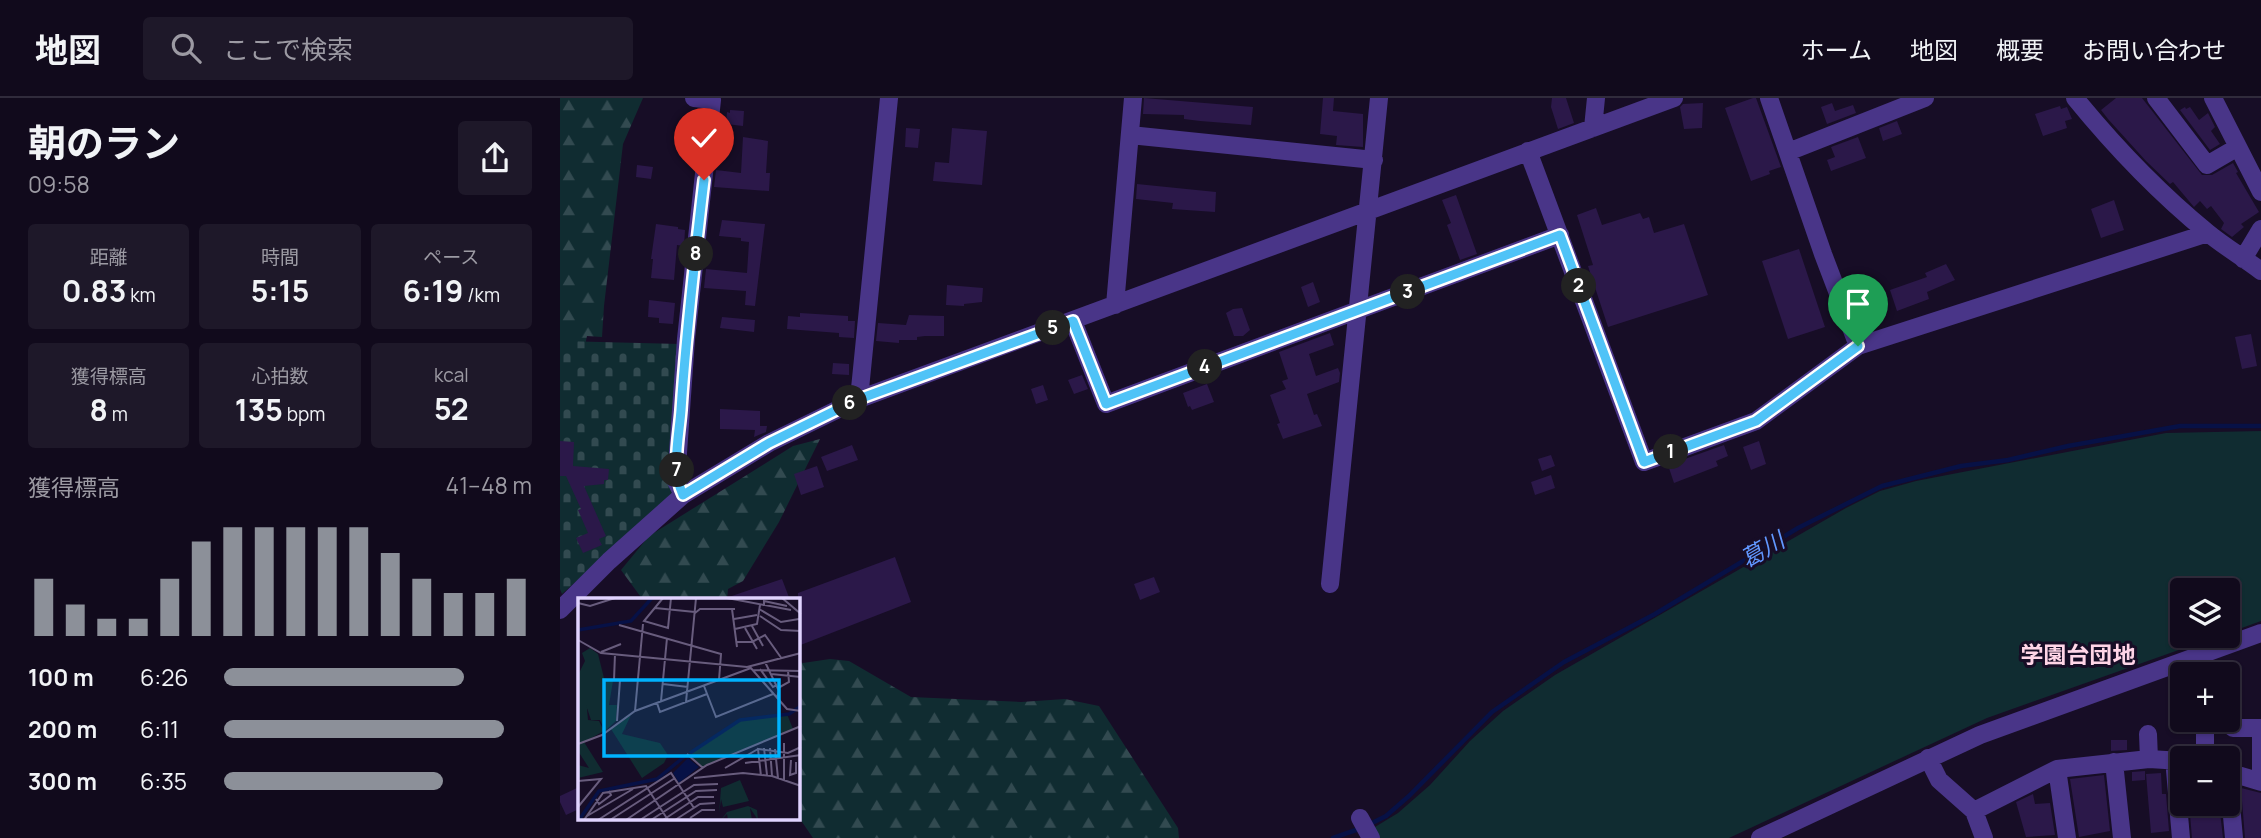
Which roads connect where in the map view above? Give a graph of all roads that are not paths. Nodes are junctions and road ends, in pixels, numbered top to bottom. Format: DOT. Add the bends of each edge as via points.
graph roads {
  1 [pos="694,98"];
  2 [pos="889,98"];
  3 [pos="1133,98"];
  4 [pos="1379,98"];
  5 [pos="1596,98"];
  6 [pos="1673,98"];
  7 [pos="1769,98"];
  8 [pos="1925,98"];
  9 [pos="2075,98"];
  10 [pos="2156,98"];
  11 [pos="2213,98"];
  12 [pos="1593,128"];
  13 [pos="1130,135"];
  14 [pos="2238,147"];
  15 [pos="1528,151"];
  16 [pos="1788,152"];
  17 [pos="1374,160"];
  18 [pos="2257,170"];
  19 [pos="2261,192"];
  20 [pos="1367,211"];
  21 [pos="2261,229"];
  22 [pos="2208,233"];
  23 [pos="1560,235"];
  24 [pos="2243,259"];
  25 [pos="2261,271"];
  26 [pos="1115,305"];
  27 [pos="1357,311"];
  28 [pos="1073,321"];
  29 [pos="1858,346"];
  30 [pos="859,399"];
  31 [pos="683,495"];
  32 [pos="1330,583"];
  33 [pos="560,610"];
  34 [pos="2261,633"];
  35 [pos="2240,728"];
  36 [pos="2261,728"];
  37 [pos="2204,732"];
  38 [pos="2148,734"];
  39 [pos="2205,746"];
  40 [pos="1928,758"];
  41 [pos="2149,759"];
  42 [pos="2170,760"];
  43 [pos="2114,762"];
  44 [pos="2057,769"];
  45 [pos="2261,782"];
  46 [pos="1974,811"];
  47 [pos="2180,816"];
  48 [pos="1360,818"];
  49 [pos="1371,838"];
  50 [pos="1760,838"];
  51 [pos="1984,838"];
  52 [pos="2067,838"];
  53 [pos="2122,838"];
  54 [pos="2181,838"];
  55 [pos="2234,838"];
  1 -- 31 [label="street" via="712,100 686,339 677,481"];
  2 -- 30 [label="street"];
  3 -- 13 [label="street"];
  4 -- 17 [label="street"];
  5 -- 12 [label="street"];
  6 -- 12 [label="street"];
  7 -- 16 [label="street"];
  8 -- 16 [label="street"];
  9 -- 22 [label="street" via="2136,167"];
  10 -- 14 [label="street" via="2207,164"];
  11 -- 14 [label="street"];
  12 -- 15 [label="street"];
  13 -- 17 [label="street"];
  13 -- 26 [label="street"];
  14 -- 18 [label="street"];
  15 -- 20 [label="street"];
  15 -- 23 [label="street"];
  16 -- 29 [label="street"];
  17 -- 20 [label="street"];
  18 -- 19 [label="street"];
  20 -- 26 [label="street"];
  20 -- 27 [label="street"];
  21 -- 24 [label="street"];
  22 -- 24 [label="street"];
  22 -- 29 [label="street"];
  23 -- 27 [label="street"];
  23 -- 29 [label="street" via="1644,462 1756,421"];
  24 -- 25 [label="street"];
  26 -- 28 [label="street"];
  27 -- 28 [label="street" via="1106,404"];
  27 -- 32 [label="street"];
  28 -- 30 [label="street"];
  30 -- 31 [label="street" via="769,443"];
  31 -- 33 [label="street"];
  34 -- 40 [label="street" via="1980,734"];
  35 -- 36 [label="street"];
  36 -- 45 [label="street"];
  37 -- 39 [label="street"];
  38 -- 41 [label="street"];
  40 -- 46 [label="street" via="1939,780"];
  40 -- 50 [label="street"];
  41 -- 42 [label="street"];
  41 -- 43 [label="street"];
  43 -- 44 [label="street"];
  43 -- 53 [label="street"];
  44 -- 46 [label="street"];
  44 -- 52 [label="street"];
  45 -- 55 [label="street" via="2228,772"];
  46 -- 51 [label="street"];
  47 -- 54 [label="street"];
  48 -- 49 [label="street"];
}
